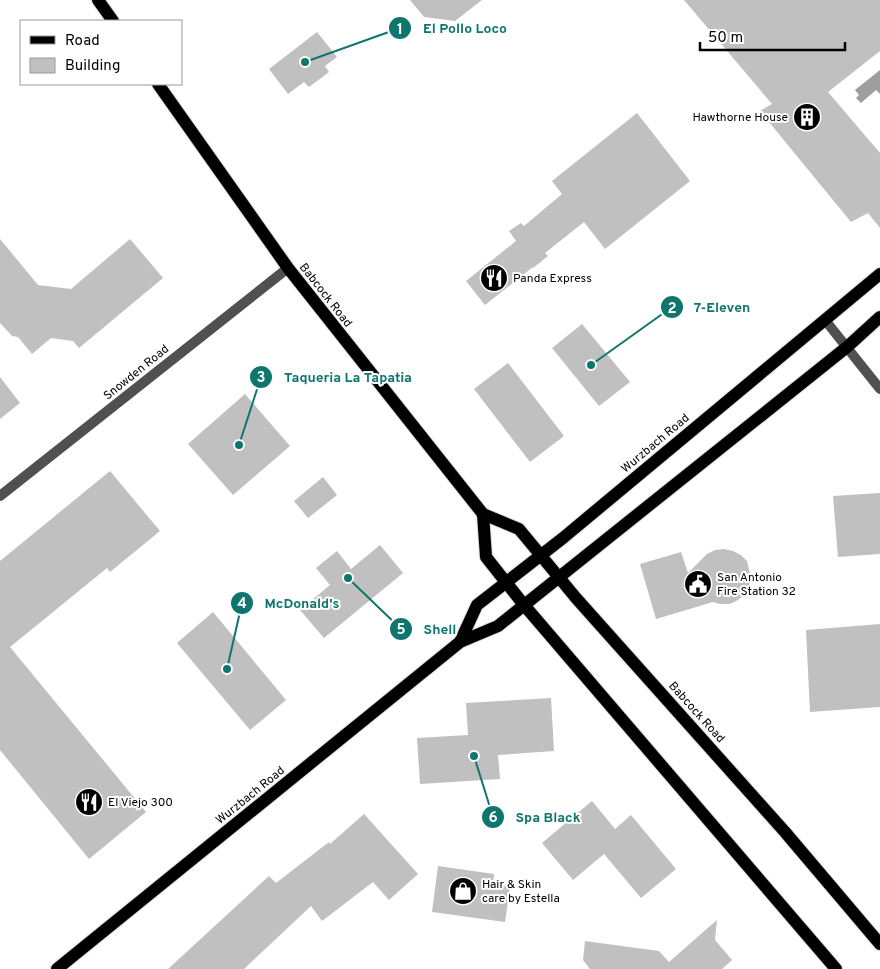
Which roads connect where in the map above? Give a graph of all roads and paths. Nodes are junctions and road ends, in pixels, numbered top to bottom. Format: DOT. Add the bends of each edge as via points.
graph roads {
  1 [pos="98,0"];
  2 [pos="112,20"];
  3 [pos="159,85"];
  4 [pos="288,268"];
  5 [pos="880,274"];
  6 [pos="880,317"];
  7 [pos="825,320"];
  8 [pos="847,347"];
  9 [pos="880,389"];
  10 [pos="0,496"];
  11 [pos="483,514"];
  12 [pos="541,554"];
  13 [pos="559,577"];
  14 [pos="505,582"];
  15 [pos="524,605"];
  16 [pos="460,642"];
  17 [pos="880,944"];
  18 [pos="57,969"];
  19 [pos="836,969"];
  1 -- 2 [label="main road"];
  3 -- 4 [label="main road, Babcock Road"];
  4 -- 10 [label="street, Snowden Road"];
  4 -- 11 [label="main road, Babcock Road"];
  5 -- 7 [label="main road, Wurzbach Road"];
  6 -- 8 [label="main road, Wurzbach Road"];
  7 -- 8 [label="street"];
  7 -- 12 [label="main road, Wurzbach Road"];
  8 -- 9 [label="street"];
  8 -- 13 [label="main road, Wurzbach Road"];
  11 -- 12 [label="main road, Babcock Road" via="519,529"];
  11 -- 14 [label="main road" via="486,557"];
  12 -- 13 [label="main road, Babcock Road"];
  12 -- 14 [label="main road, Wurzbach Road"];
  13 -- 15 [label="main road, Wurzbach Road"];
  13 -- 17 [label="main road, Babcock Road"];
  14 -- 15 [label="main road"];
  14 -- 16 [label="main road, Wurzbach Road" via="477,605"];
  15 -- 16 [label="main road, Wurzbach Road" via="498,626"];
  15 -- 19 [label="main road"];
  16 -- 18 [label="main road, Wurzbach Road"];
}
